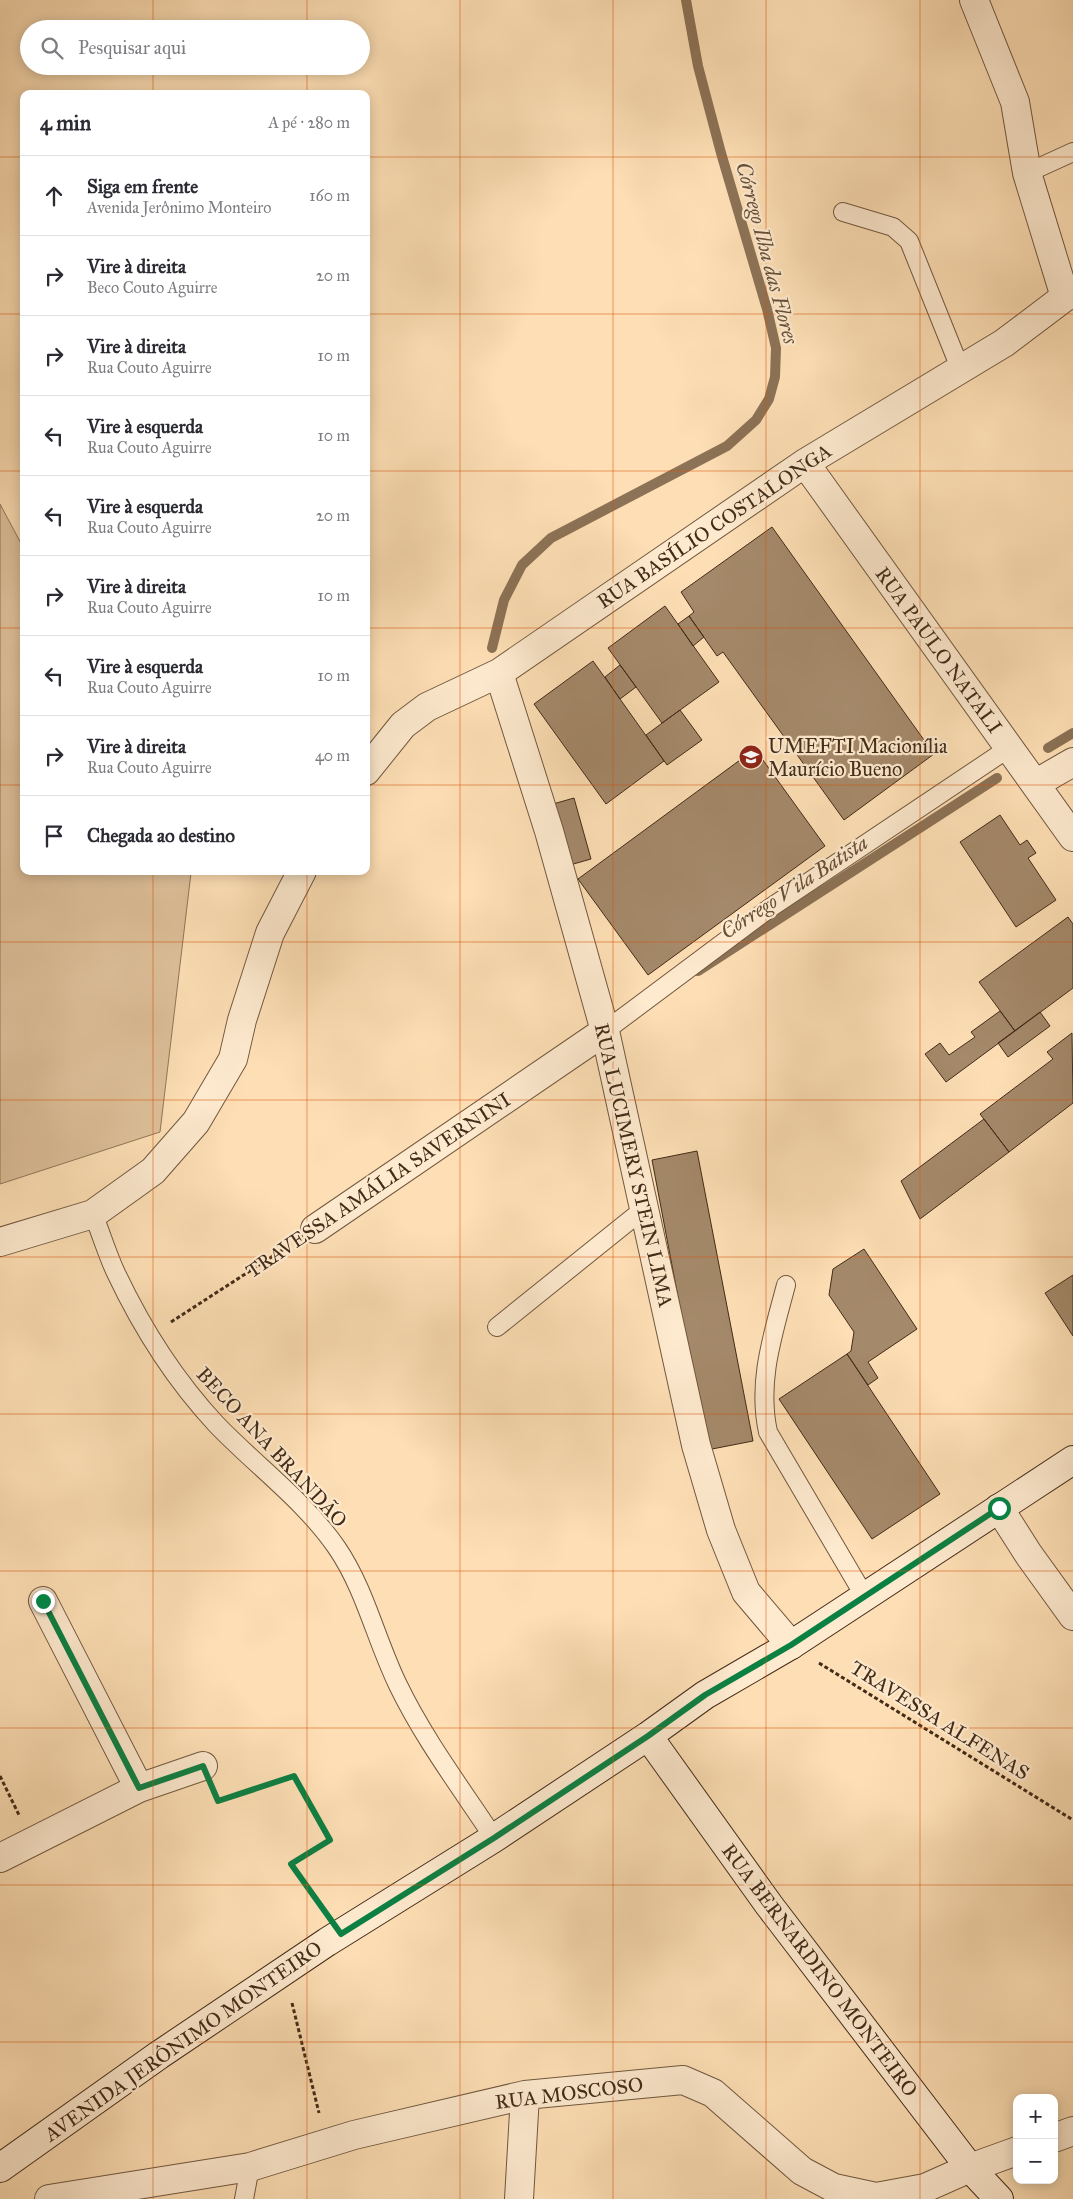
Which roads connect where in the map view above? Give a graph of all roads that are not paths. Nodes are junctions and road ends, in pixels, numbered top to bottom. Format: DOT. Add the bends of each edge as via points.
graph roads {
  1 [pos="974,0"];
  2 [pos="1073,152"];
  3 [pos="1027,173"];
  4 [pos="843,212"];
  5 [pos="1069,295"];
  6 [pos="960,368"];
  7 [pos="805,463"];
  8 [pos="499,672"];
  9 [pos="1009,748"];
  10 [pos="1073,762"];
  11 [pos="370,766"];
  12 [pos="1035,784"];
  13 [pos="1073,837"];
  14 [pos="300,875"];
  15 [pos="605,1031"];
  16 [pos="645,1208"];
  17 [pos="93,1214"];
  18 [pos="315,1229"];
  19 [pos="0,1242"];
  20 [pos="786,1285"];
  21 [pos="497,1327"];
  22 [pos="1073,1460"];
  23 [pos="999,1508"];
  24 [pos="865,1597"];
  25 [pos="43,1601"];
  26 [pos="1073,1616"];
  27 [pos="791,1645"];
  28 [pos="648,1736"];
  29 [pos="203,1766"];
  30 [pos="139,1788"];
  31 [pos="494,1838"];
  32 [pos="0,1858"];
  33 [pos="525,2095"];
  34 [pos="1073,2131"];
  35 [pos="1058,2137"];
  36 [pos="1013,2152"];
  37 [pos="250,2167"];
  38 [pos="0,2168"];
  39 [pos="970,2168"];
  40 [pos="115,2194"];
  41 [pos="49,2199"];
  42 [pos="244,2199"];
  43 [pos="519,2199"];
  44 [pos="998,2199"];
  1 -- 3 [label="street" via="1015,102"];
  2 -- 3 [label="lane"];
  3 -- 5 [label="street"];
  4 -- 6 [label="lane" via="893,228 909,241"];
  5 -- 6 [label="street, RUA BASÍLIO COSTALONGA" via="1004,343"];
  6 -- 7 [label="street, RUA BASÍLIO COSTALONGA"];
  7 -- 8 [label="street, RUA BASÍLIO COSTALONGA"];
  7 -- 9 [label="street, RUA PAULO NATALI"];
  8 -- 11 [label="street, RUA BASÍLIO COSTALONGA" via="427,706 403,725"];
  8 -- 15 [label="street, RUA LUCIMERY STEIN LIMA" via="549,831"];
  9 -- 12 [label="street, RUA PAULO NATALI"];
  9 -- 15 [label="lane" via="767,910"];
  10 -- 12 [label="street"];
  12 -- 13 [label="street, RUA PAULO NATALI"];
  14 -- 17 [label="street" via="270,933 233,1059 215,1091 196,1122 153,1171"];
  15 -- 16 [label="street, RUA LUCIMERY STEIN LIMA"];
  15 -- 18 [label="street, TRAVESSA AMÁLIA SAVERNINI"];
  16 -- 21 [label="lane"];
  16 -- 27 [label="street, RUA LUCIMERY STEIN LIMA" via="696,1445 721,1530 746,1592"];
  17 -- 19 [label="street"];
  17 -- 31 [label="lane, BECO ANA BRANDÃO" via="116,1272 150,1336 189,1393 304,1509 336,1547 359,1587 381,1649 414,1716"];
  20 -- 24 [label="lane" via="763,1388 768,1432"];
  22 -- 23 [label="street, AVENIDA JERÔNIMO MONTEIRO"];
  23 -- 24 [label="street, AVENIDA JERÔNIMO MONTEIRO"];
  23 -- 26 [label="street"];
  24 -- 27 [label="street, AVENIDA JERÔNIMO MONTEIRO"];
  25 -- 30 [label="street"];
  27 -- 28 [label="street, AVENIDA JERÔNIMO MONTEIRO" via="705,1695"];
  28 -- 31 [label="street, AVENIDA JERÔNIMO MONTEIRO"];
  28 -- 39 [label="street, RUA BERNARDINO MONTEIRO" via="769,1905"];
  29 -- 30 [label="street"];
  30 -- 32 [label="street"];
  31 -- 38 [label="street, AVENIDA JERÔNIMO MONTEIRO" via="284,1971"];
  33 -- 37 [label="street, RUA MOSCOSO" via="354,2134"];
  33 -- 39 [label="street, RUA MOSCOSO" via="683,2080 713,2093 802,2171 834,2188 876,2197 926,2188"];
  33 -- 43 [label="street"];
  34 -- 35 [label="street"];
  36 -- 39 [label="street, RUA MOSCOSO"];
  37 -- 40 [label="street, RUA MOSCOSO"];
  37 -- 42 [label="lane"];
  39 -- 44 [label="street, RUA BERNARDINO MONTEIRO"];
  40 -- 41 [label="street, RUA MOSCOSO"];
}
